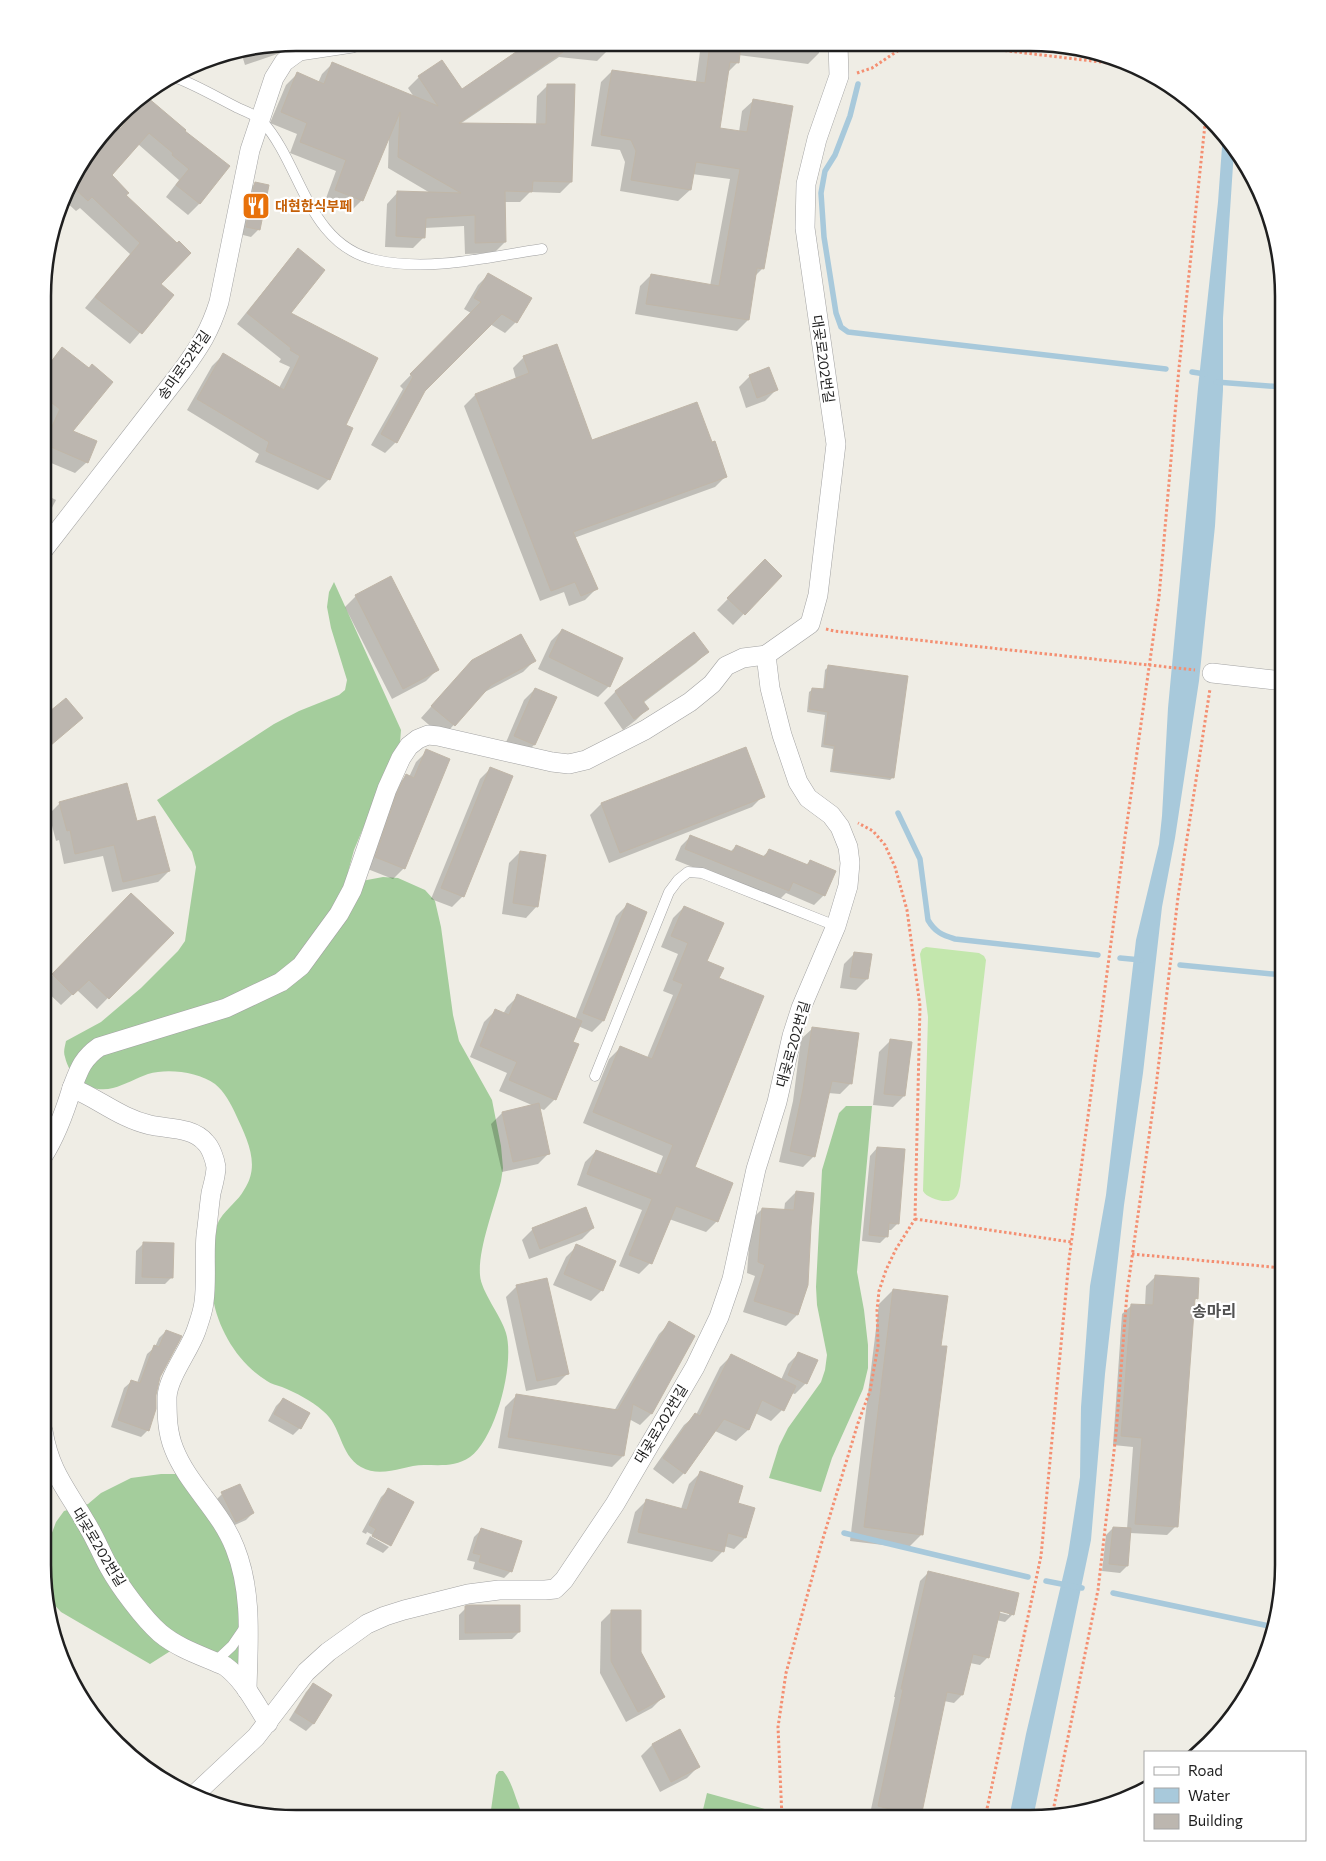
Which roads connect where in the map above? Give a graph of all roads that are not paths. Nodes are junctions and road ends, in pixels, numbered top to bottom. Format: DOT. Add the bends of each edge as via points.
graph roads {
  1 [pos="299,51"];
  2 [pos="838,51"];
  3 [pos="181,80"];
  4 [pos="260,119"];
  5 [pos="542,250"];
  6 [pos="51,540"];
  7 [pos="766,655"];
  8 [pos="1212,673"];
  9 [pos="1275,680"];
  10 [pos="836,926"];
  11 [pos="595,1076"];
  12 [pos="72,1088"];
  13 [pos="51,1144"];
  14 [pos="51,1464"];
  15 [pos="248,1623"];
  16 [pos="215,1662"];
  17 [pos="247,1690"];
  18 [pos="268,1723"];
  19 [pos="200,1790"];
  1 -- 4 [label="street, 송마로52번길" via="284,62 274,78"];
  2 -- 7 [label="street, 대곶로202번길" via="839,76 817,139 806,184 805,228 836,444 818,595 810,624"];
  3 -- 4 [label="lane"];
  4 -- 5 [label="lane" via="279,145 304,197 323,224 335,239 353,251 375,260 408,265 459,262"];
  4 -- 6 [label="street, 송마로52번길" via="250,150 212,325 182,371"];
  7 -- 10 [label="street, 대곶로202번길" via="770,688 798,782 808,798 831,815 848,846 848,886"];
  7 -- 12 [label="street" via="743,658 726,666 712,684 690,702 645,730 586,760 569,764 552,762 428,735 418,739 401,758 387,789 352,890 339,914 301,966 281,982 226,1008 99,1047 87,1055"];
  8 -- 9 [label="street"];
  10 -- 11 [label="lane" via="702,873 688,872 669,892"];
  10 -- 18 [label="street, 대곶로202번길" via="798,1017 756,1169 732,1278 708,1343 615,1504 564,1580 555,1589 468,1594 404,1610 367,1624 306,1672"];
  12 -- 13 [label="street"];
  12 -- 15 [label="street" via="88,1094 122,1116 195,1134 206,1142 212,1154 216,1168 206,1239 204,1303 195,1333 167,1394 167,1425 181,1463 222,1521 235,1548 244,1579"];
  14 -- 16 [label="street, 대곶로202번길" via="109,1568 154,1628 182,1648"];
  15 -- 16 [label="lane" via="232,1646"];
  15 -- 17 [label="street"];
  16 -- 17 [label="street, 대곶로202번길" via="230,1670"];
  17 -- 18 [label="street, 대곶로202번길"];
  18 -- 19 [label="street, 대곶로202번길"];
}
